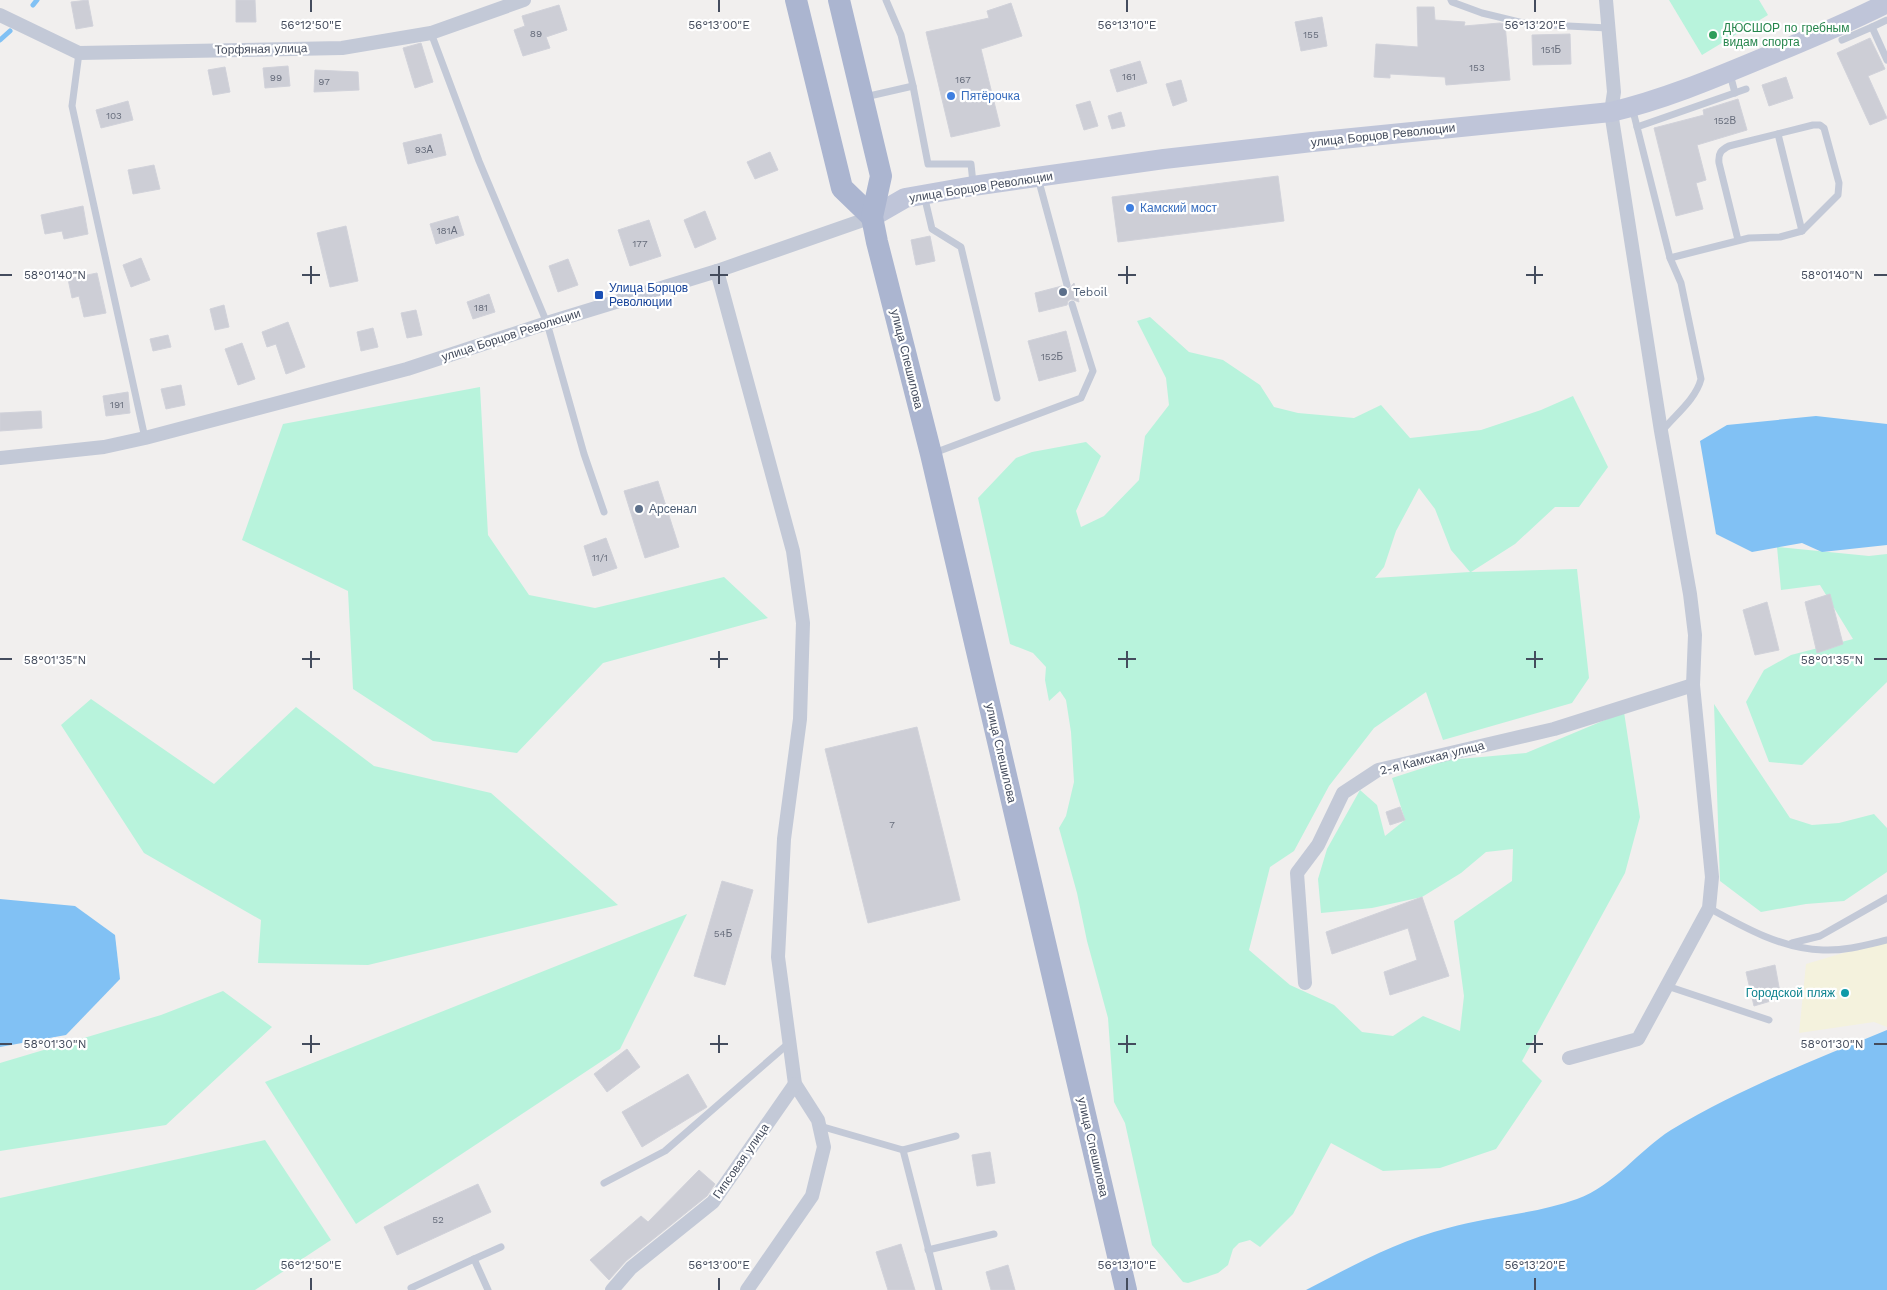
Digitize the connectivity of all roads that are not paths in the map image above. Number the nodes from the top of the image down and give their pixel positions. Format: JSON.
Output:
{"nodes":[{"id":1,"x":524,"y":0,"type":"edge"},
{"id":2,"x":796,"y":0,"type":"edge"},
{"id":3,"x":839,"y":0,"type":"edge"},
{"id":4,"x":886,"y":0,"type":"edge"},
{"id":5,"x":1451,"y":0,"type":"edge"},
{"id":6,"x":1606,"y":0,"type":"edge"},
{"id":7,"x":1882,"y":8,"type":"edge"},
{"id":8,"x":0,"y":15,"type":"edge"},
{"id":9,"x":1872,"y":27,"type":"junction"},
{"id":10,"x":1608,"y":28,"type":"junction"},
{"id":11,"x":431,"y":33,"type":"junction"},
{"id":12,"x":1842,"y":40,"type":"dead end"},
{"id":13,"x":79,"y":52,"type":"junction"},
{"id":14,"x":1887,"y":60,"type":"edge"},
{"id":15,"x":1730,"y":72,"type":"junction"},
{"id":16,"x":913,"y":86,"type":"junction"},
{"id":17,"x":1746,"y":89,"type":"dead end"},
{"id":18,"x":1735,"y":93,"type":"junction"},
{"id":19,"x":862,"y":98,"type":"junction"},
{"id":20,"x":1632,"y":107,"type":"junction"},
{"id":21,"x":1611,"y":112,"type":"junction"},
{"id":22,"x":1637,"y":127,"type":"junction"},
{"id":23,"x":1778,"y":134,"type":"junction"},
{"id":24,"x":1038,"y":178,"type":"junction"},
{"id":25,"x":973,"y":186,"type":"junction"},
{"id":26,"x":924,"y":195,"type":"junction"},
{"id":27,"x":872,"y":217,"type":"junction"},
{"id":28,"x":1802,"y":231,"type":"junction"},
{"id":29,"x":1738,"y":240,"type":"junction"},
{"id":30,"x":1670,"y":258,"type":"junction"},
{"id":31,"x":717,"y":271,"type":"junction"},
{"id":32,"x":1067,"y":285,"type":"dead end"},
{"id":33,"x":1072,"y":304,"type":"dead end"},
{"id":34,"x":548,"y":323,"type":"junction"},
{"id":35,"x":997,"y":398,"type":"dead end"},
{"id":36,"x":1661,"y":431,"type":"junction"},
{"id":37,"x":145,"y":438,"type":"junction"},
{"id":38,"x":931,"y":454,"type":"junction"},
{"id":39,"x":0,"y":458,"type":"edge"},
{"id":40,"x":604,"y":512,"type":"dead end"},
{"id":41,"x":1693,"y":685,"type":"junction"},
{"id":42,"x":1887,"y":898,"type":"edge"},
{"id":43,"x":1708,"y":908,"type":"junction"},
{"id":44,"x":1887,"y":940,"type":"edge"},
{"id":45,"x":1789,"y":944,"type":"junction"},
{"id":46,"x":1305,"y":984,"type":"dead end"},
{"id":47,"x":1667,"y":986,"type":"junction"},
{"id":48,"x":1769,"y":1020,"type":"dead end"},
{"id":49,"x":789,"y":1043,"type":"junction"},
{"id":50,"x":1570,"y":1058,"type":"dead end"},
{"id":51,"x":795,"y":1084,"type":"junction"},
{"id":52,"x":820,"y":1126,"type":"junction"},
{"id":53,"x":956,"y":1136,"type":"dead end"},
{"id":54,"x":903,"y":1150,"type":"junction"},
{"id":55,"x":604,"y":1183,"type":"dead end"},
{"id":56,"x":994,"y":1234,"type":"dead end"},
{"id":57,"x":501,"y":1247,"type":"dead end"},
{"id":58,"x":928,"y":1250,"type":"junction"},
{"id":59,"x":474,"y":1259,"type":"junction"},
{"id":60,"x":411,"y":1288,"type":"dead end"},
{"id":61,"x":488,"y":1290,"type":"edge"},
{"id":62,"x":612,"y":1290,"type":"edge"},
{"id":63,"x":748,"y":1290,"type":"edge"},
{"id":64,"x":939,"y":1290,"type":"edge"},
{"id":65,"x":1126,"y":1290,"type":"edge"}],
"edges":[{"from":1,"to":11,"type":"street","name":"Торфяная улица"},
{"from":2,"to":27,"type":"main road"},
{"from":3,"to":19,"type":"main road","name":"улица Спешилова"},
{"from":4,"to":16,"type":"lane"},
{"from":5,"to":10,"type":"lane"},
{"from":6,"to":10,"type":"street"},
{"from":7,"to":9,"type":"lane"},
{"from":7,"to":15,"type":"street","name":"улица Борцов Революции"},
{"from":8,"to":13,"type":"street","name":"Торфяная улица"},
{"from":9,"to":12,"type":"lane"},
{"from":9,"to":14,"type":"lane"},
{"from":10,"to":21,"type":"street"},
{"from":11,"to":13,"type":"street","name":"Торфяная улица"},
{"from":11,"to":34,"type":"lane"},
{"from":13,"to":37,"type":"lane"},
{"from":15,"to":18,"type":"lane"},
{"from":15,"to":20,"type":"street","name":"улица Борцов Революции"},
{"from":16,"to":19,"type":"lane"},
{"from":16,"to":25,"type":"lane"},
{"from":17,"to":18,"type":"lane"},
{"from":18,"to":22,"type":"lane"},
{"from":19,"to":27,"type":"main road","name":"улица Спешилова"},
{"from":20,"to":21,"type":"street","name":"улица Борцов Революции"},
{"from":20,"to":22,"type":"lane"},
{"from":21,"to":24,"type":"street","name":"улица Борцов Революции"},
{"from":21,"to":36,"type":"street"},
{"from":22,"to":30,"type":"lane"},
{"from":23,"to":28,"type":"lane"},
{"from":23,"to":28,"type":"lane"},
{"from":23,"to":29,"type":"lane"},
{"from":24,"to":25,"type":"street","name":"улица Борцов Революции"},
{"from":24,"to":32,"type":"lane"},
{"from":25,"to":26,"type":"street","name":"улица Борцов Революции"},
{"from":26,"to":27,"type":"street","name":"улица Борцов Революции"},
{"from":26,"to":35,"type":"lane"},
{"from":27,"to":31,"type":"street","name":"улица Борцов Революции"},
{"from":27,"to":38,"type":"main road","name":"улица Спешилова"},
{"from":28,"to":29,"type":"lane"},
{"from":29,"to":30,"type":"lane"},
{"from":30,"to":36,"type":"lane"},
{"from":31,"to":34,"type":"street","name":"улица Борцов Революции"},
{"from":31,"to":49,"type":"street"},
{"from":33,"to":38,"type":"lane"},
{"from":34,"to":37,"type":"street","name":"улица Борцов Революции"},
{"from":34,"to":40,"type":"lane"},
{"from":36,"to":41,"type":"street"},
{"from":37,"to":39,"type":"street","name":"улица Борцов Революции"},
{"from":38,"to":65,"type":"main road","name":"улица Спешилова"},
{"from":41,"to":43,"type":"street"},
{"from":41,"to":46,"type":"street","name":"2-я Камская улица"},
{"from":42,"to":45,"type":"lane"},
{"from":43,"to":45,"type":"lane"},
{"from":43,"to":47,"type":"street"},
{"from":44,"to":45,"type":"lane"},
{"from":47,"to":48,"type":"lane"},
{"from":47,"to":50,"type":"street"},
{"from":49,"to":51,"type":"street"},
{"from":49,"to":55,"type":"lane"},
{"from":51,"to":52,"type":"street"},
{"from":51,"to":62,"type":"street","name":"Гипсовая улица"},
{"from":52,"to":54,"type":"lane"},
{"from":52,"to":63,"type":"street"},
{"from":53,"to":54,"type":"lane"},
{"from":54,"to":58,"type":"lane"},
{"from":56,"to":58,"type":"lane"},
{"from":57,"to":59,"type":"lane"},
{"from":58,"to":64,"type":"lane"},
{"from":59,"to":60,"type":"lane"},
{"from":59,"to":61,"type":"lane"}]}
